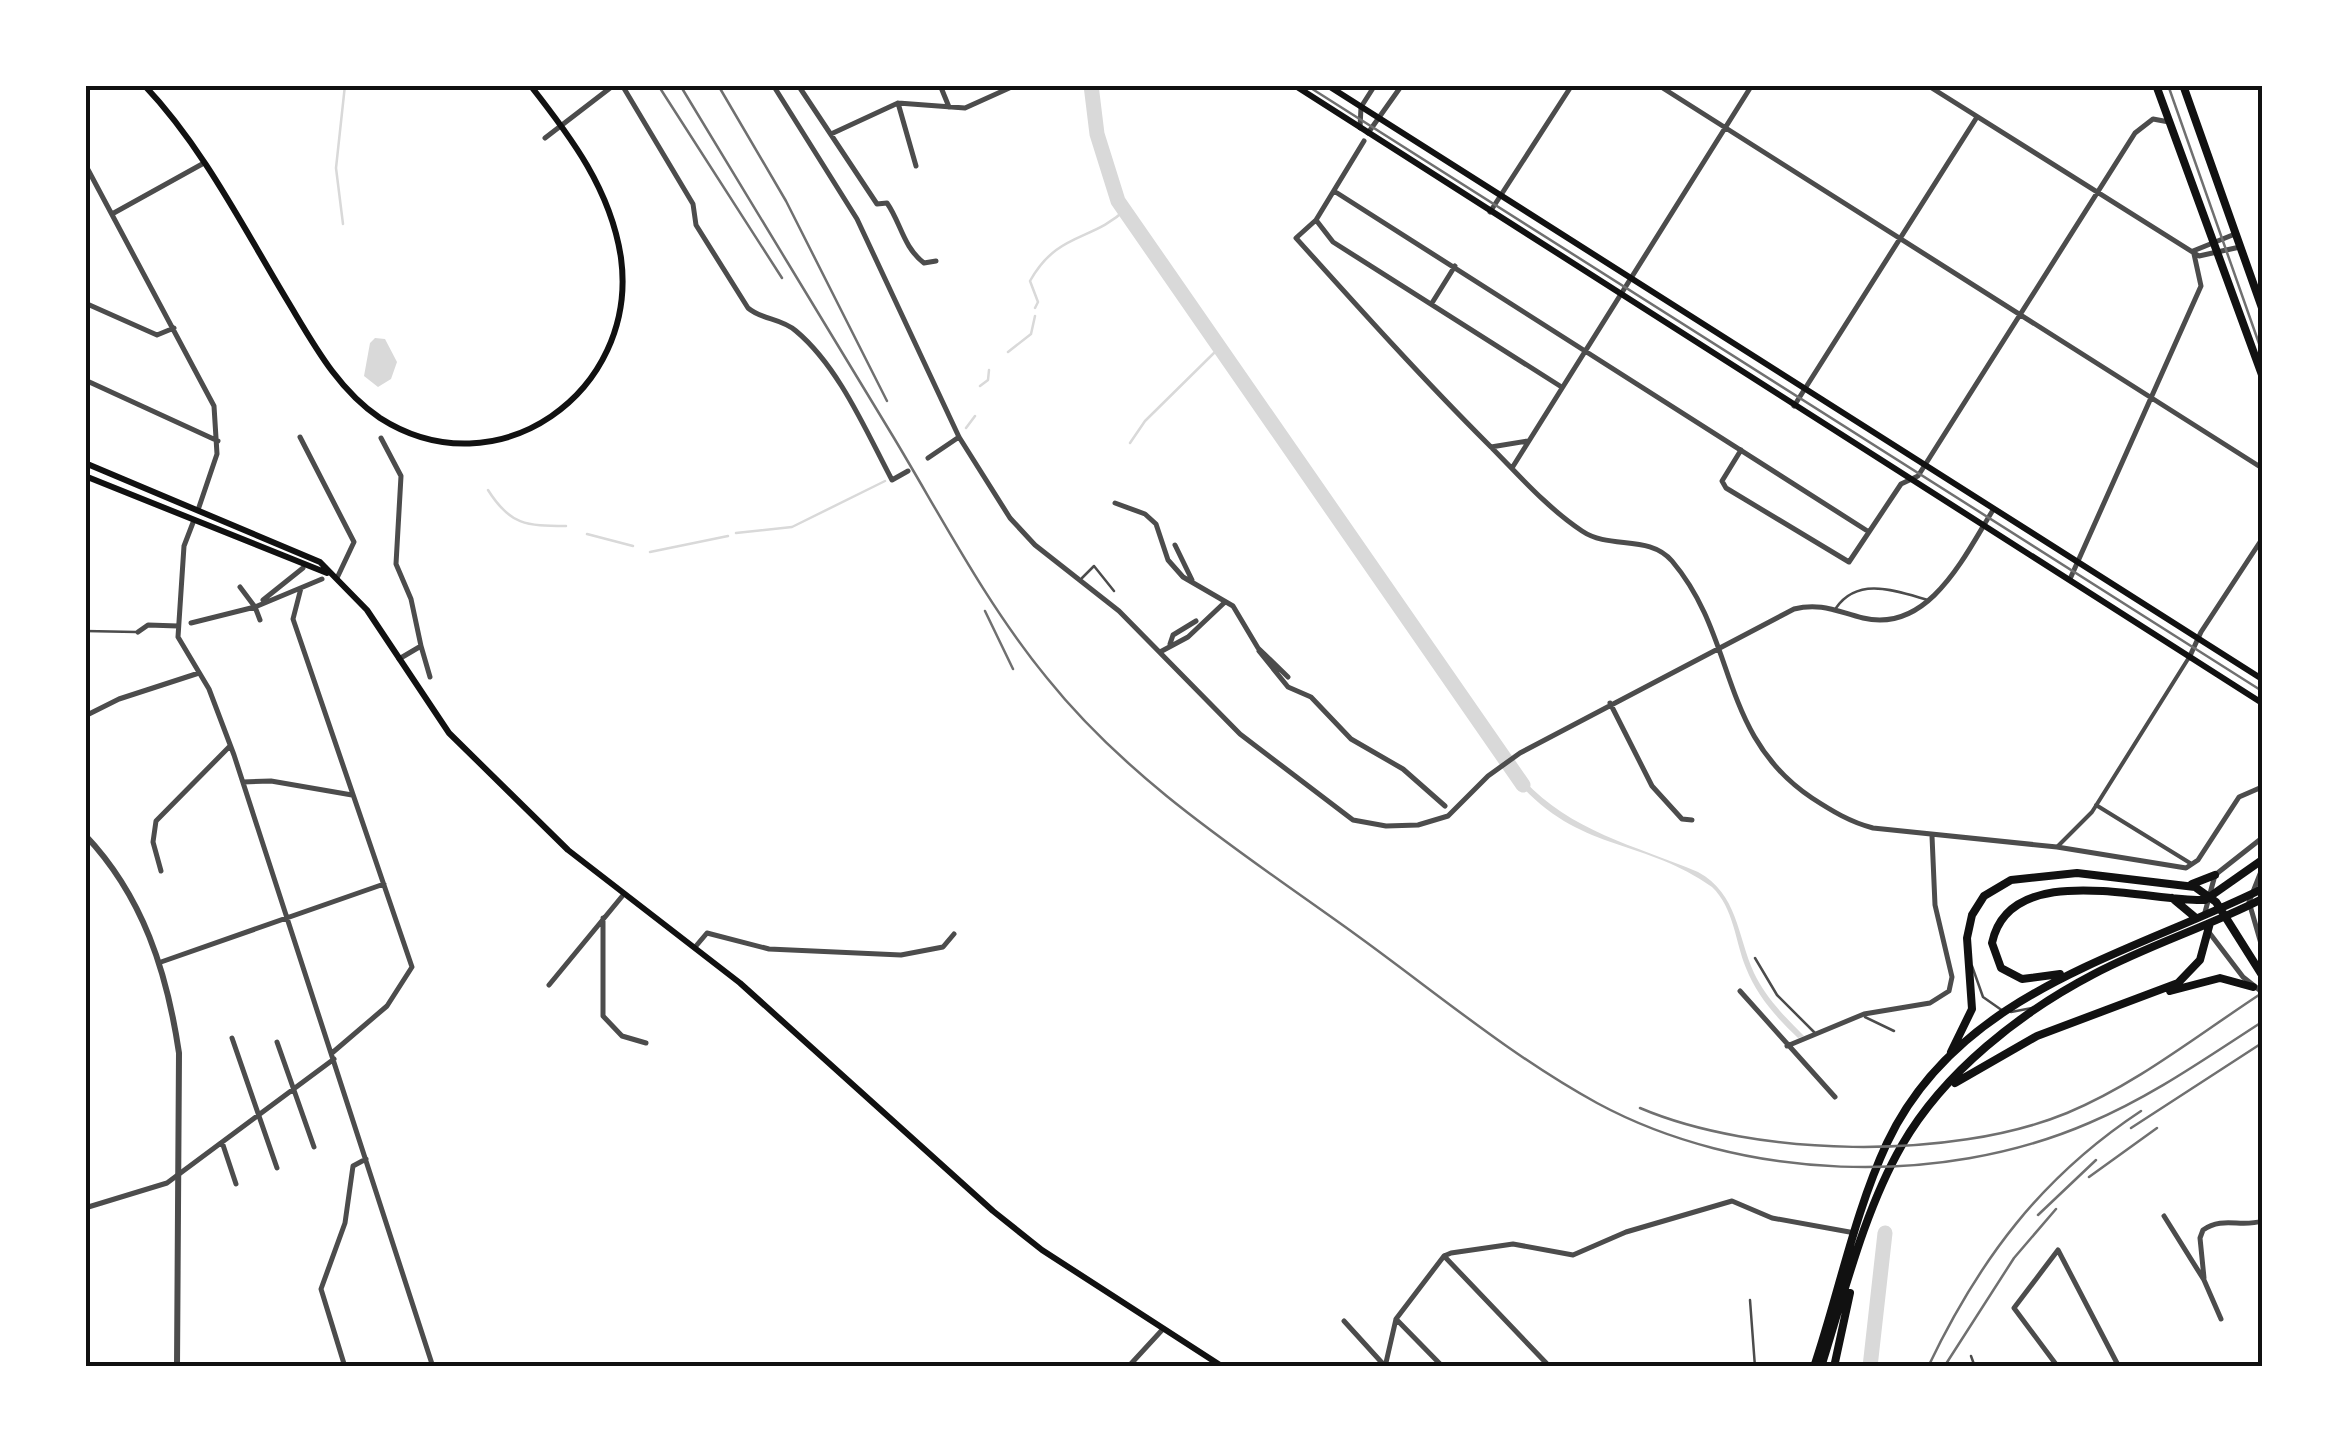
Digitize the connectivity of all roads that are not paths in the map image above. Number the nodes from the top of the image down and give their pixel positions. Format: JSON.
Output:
{"nodes":[{"id":1,"x":144,"y":85,"type":"edge"},
{"id":2,"x":530,"y":85,"type":"edge"},
{"id":3,"x":614,"y":85,"type":"edge"},
{"id":4,"x":622,"y":85,"type":"edge"},
{"id":5,"x":774,"y":85,"type":"edge"},
{"id":6,"x":798,"y":85,"type":"edge"},
{"id":7,"x":940,"y":85,"type":"edge"},
{"id":8,"x":1016,"y":85,"type":"edge"},
{"id":9,"x":1294,"y":85,"type":"edge"},
{"id":10,"x":1328,"y":85,"type":"edge"},
{"id":11,"x":1375,"y":85,"type":"edge"},
{"id":12,"x":1402,"y":85,"type":"edge"},
{"id":13,"x":1572,"y":85,"type":"edge"},
{"id":14,"x":1658,"y":85,"type":"edge"},
{"id":15,"x":1752,"y":85,"type":"edge"},
{"id":16,"x":1927,"y":85,"type":"edge"},
{"id":17,"x":2156,"y":85,"type":"edge"},
{"id":18,"x":2183,"y":85,"type":"edge"},
{"id":19,"x":898,"y":103,"type":"junction"},
{"id":20,"x":950,"y":107,"type":"junction"},
{"id":21,"x":1361,"y":107,"type":"junction"},
{"id":22,"x":1977,"y":116,"type":"junction"},
{"id":23,"x":1380,"y":120,"type":"junction"},
{"id":24,"x":2169,"y":122,"type":"junction"},
{"id":25,"x":1726,"y":126,"type":"junction"},
{"id":26,"x":830,"y":134,"type":"junction"},
{"id":27,"x":1364,"y":134,"type":"junction"},
{"id":28,"x":545,"y":138,"type":"dead end"},
{"id":29,"x":204,"y":163,"type":"junction"},
{"id":30,"x":85,"y":164,"type":"edge"},
{"id":31,"x":916,"y":166,"type":"dead end"},
{"id":32,"x":1334,"y":191,"type":"junction"},
{"id":33,"x":2097,"y":192,"type":"junction"},
{"id":34,"x":1499,"y":197,"type":"junction"},
{"id":35,"x":1490,"y":212,"type":"junction"},
{"id":36,"x":112,"y":214,"type":"junction"},
{"id":37,"x":1316,"y":220,"type":"junction"},
{"id":38,"x":2235,"y":234,"type":"junction"},
{"id":39,"x":1901,"y":239,"type":"junction"},
{"id":40,"x":2214,"y":241,"type":"junction"},
{"id":41,"x":2240,"y":247,"type":"junction"},
{"id":42,"x":2193,"y":251,"type":"junction"},
{"id":43,"x":2218,"y":254,"type":"junction"},
{"id":44,"x":936,"y":261,"type":"dead end"},
{"id":45,"x":1455,"y":266,"type":"junction"},
{"id":46,"x":1627,"y":279,"type":"junction"},
{"id":47,"x":1618,"y":293,"type":"junction"},
{"id":48,"x":85,"y":303,"type":"edge"},
{"id":49,"x":1432,"y":304,"type":"junction"},
{"id":50,"x":2262,"y":308,"type":"edge"},
{"id":51,"x":2021,"y":314,"type":"junction"},
{"id":52,"x":174,"y":328,"type":"junction"},
{"id":53,"x":1584,"y":349,"type":"junction"},
{"id":54,"x":2262,"y":375,"type":"edge"},
{"id":55,"x":85,"y":380,"type":"edge"},
{"id":56,"x":1561,"y":386,"type":"junction"},
{"id":57,"x":1805,"y":389,"type":"junction"},
{"id":58,"x":2154,"y":400,"type":"junction"},
{"id":59,"x":1794,"y":406,"type":"junction"},
{"id":60,"x":300,"y":437,"type":"dead end"},
{"id":61,"x":959,"y":437,"type":"junction"},
{"id":62,"x":381,"y":438,"type":"dead end"},
{"id":63,"x":1528,"y":441,"type":"junction"},
{"id":64,"x":218,"y":442,"type":"junction"},
{"id":65,"x":1492,"y":447,"type":"junction"},
{"id":66,"x":1741,"y":450,"type":"junction"},
{"id":67,"x":928,"y":458,"type":"dead end"},
{"id":68,"x":2262,"y":458,"type":"edge"},
{"id":69,"x":2250,"y":461,"type":"junction"},
{"id":70,"x":85,"y":463,"type":"edge"},
{"id":71,"x":1924,"y":467,"type":"junction"},
{"id":72,"x":1512,"y":468,"type":"junction"},
{"id":73,"x":2262,"y":468,"type":"edge"},
{"id":74,"x":908,"y":471,"type":"dead end"},
{"id":75,"x":85,"y":476,"type":"edge"},
{"id":76,"x":1911,"y":479,"type":"junction"},
{"id":77,"x":1115,"y":503,"type":"dead end"},
{"id":78,"x":1993,"y":510,"type":"junction"},
{"id":79,"x":196,"y":516,"type":"junction"},
{"id":80,"x":1984,"y":524,"type":"junction"},
{"id":81,"x":1869,"y":532,"type":"junction"},
{"id":82,"x":2262,"y":539,"type":"edge"},
{"id":83,"x":1175,"y":545,"type":"dead end"},
{"id":84,"x":2079,"y":564,"type":"junction"},
{"id":85,"x":304,"y":568,"type":"dead end"},
{"id":86,"x":337,"y":578,"type":"junction"},
{"id":87,"x":1082,"y":578,"type":"junction"},
{"id":88,"x":322,"y":579,"type":"dead end"},
{"id":89,"x":2070,"y":580,"type":"junction"},
{"id":90,"x":1194,"y":583,"type":"junction"},
{"id":91,"x":240,"y":587,"type":"dead end"},
{"id":92,"x":301,"y":588,"type":"junction"},
{"id":93,"x":1114,"y":590,"type":"dead end"},
{"id":94,"x":1930,"y":601,"type":"junction"},
{"id":95,"x":1224,"y":602,"type":"junction"},
{"id":96,"x":255,"y":607,"type":"junction"},
{"id":97,"x":1835,"y":610,"type":"junction"},
{"id":98,"x":260,"y":620,"type":"dead end"},
{"id":99,"x":1196,"y":620,"type":"dead end"},
{"id":100,"x":191,"y":623,"type":"dead end"},
{"id":101,"x":178,"y":626,"type":"junction"},
{"id":102,"x":85,"y":632,"type":"edge"},
{"id":103,"x":138,"y":632,"type":"joint"},
{"id":104,"x":2197,"y":638,"type":"junction"},
{"id":105,"x":1170,"y":644,"type":"junction"},
{"id":106,"x":421,"y":646,"type":"junction"},
{"id":107,"x":1258,"y":648,"type":"junction"},
{"id":108,"x":1721,"y":650,"type":"junction"},
{"id":109,"x":1160,"y":652,"type":"junction"},
{"id":110,"x":2189,"y":658,"type":"junction"},
{"id":111,"x":400,"y":659,"type":"junction"},
{"id":112,"x":199,"y":674,"type":"junction"},
{"id":113,"x":430,"y":677,"type":"dead end"},
{"id":114,"x":1288,"y":677,"type":"dead end"},
{"id":115,"x":2262,"y":679,"type":"edge"},
{"id":116,"x":1610,"y":703,"type":"junction"},
{"id":117,"x":2262,"y":703,"type":"edge"},
{"id":118,"x":85,"y":716,"type":"edge"},
{"id":119,"x":230,"y":745,"type":"junction"},
{"id":120,"x":243,"y":782,"type":"junction"},
{"id":121,"x":2262,"y":787,"type":"edge"},
{"id":122,"x":352,"y":795,"type":"junction"},
{"id":123,"x":2096,"y":805,"type":"junction"},
{"id":124,"x":1445,"y":806,"type":"dead end"},
{"id":125,"x":1692,"y":820,"type":"dead end"},
{"id":126,"x":85,"y":835,"type":"edge"},
{"id":127,"x":1932,"y":835,"type":"junction"},
{"id":128,"x":2262,"y":838,"type":"edge"},
{"id":129,"x":2057,"y":847,"type":"junction"},
{"id":130,"x":2262,"y":860,"type":"edge"},
{"id":131,"x":2192,"y":865,"type":"junction"},
{"id":132,"x":2262,"y":869,"type":"edge"},
{"id":133,"x":161,"y":871,"type":"dead end"},
{"id":134,"x":2215,"y":874,"type":"junction"},
{"id":135,"x":384,"y":884,"type":"junction"},
{"id":136,"x":2186,"y":884,"type":"junction"},
{"id":137,"x":2262,"y":889,"type":"edge"},
{"id":138,"x":624,"y":894,"type":"junction"},
{"id":139,"x":2167,"y":895,"type":"junction"},
{"id":140,"x":2210,"y":898,"type":"junction"},
{"id":141,"x":2262,"y":900,"type":"edge"},
{"id":142,"x":603,"y":918,"type":"junction"},
{"id":143,"x":285,"y":919,"type":"junction"},
{"id":144,"x":2209,"y":932,"type":"junction"},
{"id":145,"x":954,"y":934,"type":"dead end"},
{"id":146,"x":2152,"y":941,"type":"junction"},
{"id":147,"x":696,"y":946,"type":"junction"},
{"id":148,"x":2262,"y":946,"type":"edge"},
{"id":149,"x":1969,"y":956,"type":"junction"},
{"id":150,"x":1755,"y":958,"type":"dead end"},
{"id":151,"x":160,"y":962,"type":"junction"},
{"id":152,"x":2074,"y":971,"type":"junction"},
{"id":153,"x":2262,"y":975,"type":"edge"},
{"id":154,"x":549,"y":985,"type":"dead end"},
{"id":155,"x":2258,"y":989,"type":"edge"},
{"id":156,"x":1740,"y":991,"type":"dead end"},
{"id":157,"x":2151,"y":994,"type":"junction"},
{"id":158,"x":2056,"y":996,"type":"junction"},
{"id":159,"x":2004,"y":1011,"type":"junction"},
{"id":160,"x":1864,"y":1014,"type":"junction"},
{"id":161,"x":1894,"y":1031,"type":"dead end"},
{"id":162,"x":1814,"y":1036,"type":"junction"},
{"id":163,"x":232,"y":1038,"type":"dead end"},
{"id":164,"x":277,"y":1042,"type":"dead end"},
{"id":165,"x":646,"y":1043,"type":"dead end"},
{"id":166,"x":1787,"y":1046,"type":"junction"},
{"id":167,"x":333,"y":1056,"type":"junction"},
{"id":168,"x":1945,"y":1061,"type":"junction"},
{"id":169,"x":294,"y":1088,"type":"junction"},
{"id":170,"x":1835,"y":1097,"type":"dead end"},
{"id":171,"x":1936,"y":1098,"type":"junction"},
{"id":172,"x":258,"y":1115,"type":"junction"},
{"id":173,"x":222,"y":1142,"type":"junction"},
{"id":174,"x":314,"y":1147,"type":"dead end"},
{"id":175,"x":366,"y":1159,"type":"junction"},
{"id":176,"x":277,"y":1168,"type":"dead end"},
{"id":177,"x":179,"y":1173,"type":"junction"},
{"id":178,"x":236,"y":1184,"type":"dead end"},
{"id":179,"x":85,"y":1208,"type":"edge"},
{"id":180,"x":2164,"y":1216,"type":"dead end"},
{"id":181,"x":2262,"y":1221,"type":"edge"},
{"id":182,"x":1855,"y":1233,"type":"junction"},
{"id":183,"x":1864,"y":1240,"type":"junction"},
{"id":184,"x":1444,"y":1256,"type":"junction"},
{"id":185,"x":2204,"y":1280,"type":"junction"},
{"id":186,"x":1750,"y":1300,"type":"dead end"},
{"id":187,"x":1396,"y":1318,"type":"junction"},
{"id":188,"x":2221,"y":1319,"type":"dead end"},
{"id":189,"x":1344,"y":1321,"type":"dead end"},
{"id":190,"x":1164,"y":1328,"type":"junction"},
{"id":191,"x":1970,"y":1356,"type":"dead end"},
{"id":192,"x":430,"y":1366,"type":"edge"},
{"id":193,"x":177,"y":1367,"type":"edge"},
{"id":194,"x":345,"y":1367,"type":"edge"},
{"id":195,"x":1128,"y":1367,"type":"edge"},
{"id":196,"x":1223,"y":1367,"type":"edge"},
{"id":197,"x":1385,"y":1367,"type":"edge"},
{"id":198,"x":1444,"y":1367,"type":"edge"},
{"id":199,"x":1550,"y":1367,"type":"edge"},
{"id":200,"x":1755,"y":1367,"type":"edge"},
{"id":201,"x":1817,"y":1367,"type":"edge"},
{"id":202,"x":1834,"y":1367,"type":"edge"},
{"id":203,"x":1975,"y":1367,"type":"edge"},
{"id":204,"x":2058,"y":1367,"type":"edge"},
{"id":205,"x":2119,"y":1367,"type":"edge"}],
"edges":[{"from":1,"to":29,"type":"main road"},
{"from":2,"to":29,"type":"main road"},
{"from":3,"to":28,"type":"street"},
{"from":4,"to":74,"type":"street"},
{"from":5,"to":61,"type":"street"},
{"from":6,"to":26,"type":"street"},
{"from":7,"to":20,"type":"street"},
{"from":8,"to":20,"type":"street"},
{"from":9,"to":27,"type":"main road"},
{"from":10,"to":21,"type":"main road"},
{"from":11,"to":21,"type":"street"},
{"from":12,"to":23,"type":"street"},
{"from":13,"to":34,"type":"street"},
{"from":14,"to":25,"type":"street"},
{"from":15,"to":25,"type":"street"},
{"from":16,"to":22,"type":"street"},
{"from":17,"to":24,"type":"main road"},
{"from":18,"to":38,"type":"main road"},
{"from":19,"to":20,"type":"street"},
{"from":19,"to":26,"type":"street"},
{"from":19,"to":31,"type":"street"},
{"from":21,"to":23,"type":"main road"},
{"from":21,"to":27,"type":"street"},
{"from":22,"to":33,"type":"street"},
{"from":22,"to":39,"type":"street"},
{"from":23,"to":27,"type":"street"},
{"from":23,"to":34,"type":"main road"},
{"from":24,"to":33,"type":"street"},
{"from":24,"to":40,"type":"main road"},
{"from":25,"to":39,"type":"street"},
{"from":25,"to":46,"type":"street"},
{"from":26,"to":44,"type":"street"},
{"from":27,"to":32,"type":"street"},
{"from":27,"to":35,"type":"main road"},
{"from":29,"to":36,"type":"street"},
{"from":30,"to":36,"type":"street"},
{"from":32,"to":37,"type":"street"},
{"from":32,"to":45,"type":"street"},
{"from":33,"to":42,"type":"street"},
{"from":33,"to":51,"type":"street"},
{"from":34,"to":35,"type":"street"},
{"from":34,"to":46,"type":"main road"},
{"from":35,"to":47,"type":"main road"},
{"from":36,"to":52,"type":"street"},
{"from":37,"to":49,"type":"street"},
{"from":37,"to":65,"type":"street"},
{"from":38,"to":40,"type":"street"},
{"from":38,"to":41,"type":"main road"},
{"from":39,"to":51,"type":"street"},
{"from":39,"to":57,"type":"street"},
{"from":40,"to":42,"type":"street"},
{"from":40,"to":43,"type":"main road"},
{"from":41,"to":43,"type":"street"},
{"from":41,"to":50,"type":"main road"},
{"from":42,"to":43,"type":"street"},
{"from":42,"to":58,"type":"street"},
{"from":43,"to":54,"type":"main road"},
{"from":45,"to":49,"type":"street"},
{"from":45,"to":53,"type":"street"},
{"from":46,"to":47,"type":"street"},
{"from":46,"to":57,"type":"main road"},
{"from":47,"to":53,"type":"street"},
{"from":47,"to":59,"type":"main road"},
{"from":48,"to":52,"type":"street"},
{"from":49,"to":56,"type":"street"},
{"from":51,"to":58,"type":"street"},
{"from":51,"to":71,"type":"street"},
{"from":52,"to":64,"type":"street"},
{"from":53,"to":56,"type":"street"},
{"from":53,"to":66,"type":"street"},
{"from":55,"to":64,"type":"street"},
{"from":56,"to":63,"type":"street"},
{"from":57,"to":59,"type":"street"},
{"from":57,"to":71,"type":"main road"},
{"from":58,"to":69,"type":"street"},
{"from":58,"to":84,"type":"street"},
{"from":59,"to":76,"type":"main road"},
{"from":60,"to":86,"type":"street"},
{"from":61,"to":67,"type":"street"},
{"from":61,"to":87,"type":"street"},
{"from":62,"to":106,"type":"street"},
{"from":63,"to":65,"type":"street"},
{"from":63,"to":72,"type":"street"},
{"from":64,"to":79,"type":"street"},
{"from":65,"to":72,"type":"street"},
{"from":66,"to":81,"type":"street"},
{"from":66,"to":81,"type":"street"},
{"from":68,"to":69,"type":"street"},
{"from":69,"to":73,"type":"street"},
{"from":70,"to":79,"type":"main road"},
{"from":71,"to":76,"type":"street"},
{"from":71,"to":78,"type":"main road"},
{"from":72,"to":108,"type":"street"},
{"from":75,"to":79,"type":"main road"},
{"from":76,"to":80,"type":"main road"},
{"from":76,"to":81,"type":"street"},
{"from":77,"to":90,"type":"street"},
{"from":78,"to":80,"type":"street"},
{"from":78,"to":84,"type":"main road"},
{"from":79,"to":86,"type":"main road"},
{"from":79,"to":101,"type":"street"},
{"from":80,"to":89,"type":"main road"},
{"from":80,"to":94,"type":"street"},
{"from":82,"to":104,"type":"street"},
{"from":83,"to":90,"type":"street"},
{"from":84,"to":89,"type":"street"},
{"from":84,"to":104,"type":"main road"},
{"from":85,"to":96,"type":"street"},
{"from":86,"to":111,"type":"main road"},
{"from":87,"to":93,"type":"lane"},
{"from":87,"to":109,"type":"street"},
{"from":88,"to":92,"type":"street"},
{"from":89,"to":110,"type":"main road"},
{"from":90,"to":95,"type":"street"},
{"from":91,"to":96,"type":"street"},
{"from":92,"to":96,"type":"street"},
{"from":92,"to":122,"type":"street"},
{"from":94,"to":97,"type":"street"},
{"from":94,"to":97,"type":"lane"},
{"from":95,"to":105,"type":"street"},
{"from":95,"to":107,"type":"street"},
{"from":96,"to":98,"type":"street"},
{"from":96,"to":100,"type":"street"},
{"from":97,"to":108,"type":"street"},
{"from":99,"to":105,"type":"street"},
{"from":101,"to":103,"type":"street"},
{"from":101,"to":112,"type":"street"},
{"from":102,"to":103,"type":"lane"},
{"from":104,"to":110,"type":"street"},
{"from":104,"to":115,"type":"main road"},
{"from":105,"to":109,"type":"street"},
{"from":106,"to":111,"type":"street"},
{"from":106,"to":113,"type":"street"},
{"from":107,"to":114,"type":"street"},
{"from":107,"to":124,"type":"street"},
{"from":108,"to":116,"type":"street"},
{"from":108,"to":127,"type":"street"},
{"from":109,"to":116,"type":"street"},
{"from":110,"to":117,"type":"main road"},
{"from":110,"to":123,"type":"street"},
{"from":111,"to":138,"type":"main road"},
{"from":112,"to":118,"type":"street"},
{"from":112,"to":119,"type":"street"},
{"from":116,"to":125,"type":"street"},
{"from":119,"to":120,"type":"street"},
{"from":119,"to":133,"type":"street"},
{"from":120,"to":122,"type":"street"},
{"from":120,"to":143,"type":"street"},
{"from":121,"to":131,"type":"street"},
{"from":122,"to":135,"type":"street"},
{"from":123,"to":129,"type":"street"},
{"from":123,"to":131,"type":"street"},
{"from":126,"to":151,"type":"street"},
{"from":127,"to":129,"type":"street"},
{"from":127,"to":160,"type":"street"},
{"from":128,"to":134,"type":"street"},
{"from":129,"to":131,"type":"street"},
{"from":130,"to":140,"type":"main road"},
{"from":132,"to":148,"type":"street"},
{"from":134,"to":136,"type":"main road"},
{"from":134,"to":140,"type":"street"},
{"from":135,"to":143,"type":"street"},
{"from":135,"to":167,"type":"street"},
{"from":136,"to":140,"type":"main road"},
{"from":136,"to":149,"type":"main road"},
{"from":137,"to":146,"type":"main road"},
{"from":138,"to":142,"type":"street"},
{"from":138,"to":147,"type":"main road"},
{"from":139,"to":140,"type":"main road"},
{"from":139,"to":144,"type":"main road"},
{"from":139,"to":152,"type":"main road"},
{"from":140,"to":144,"type":"main road"},
{"from":140,"to":153,"type":"main road"},
{"from":141,"to":146,"type":"main road"},
{"from":142,"to":154,"type":"street"},
{"from":142,"to":165,"type":"street"},
{"from":143,"to":151,"type":"street"},
{"from":143,"to":167,"type":"street"},
{"from":144,"to":155,"type":"street"},
{"from":144,"to":157,"type":"main road"},
{"from":145,"to":147,"type":"street"},
{"from":146,"to":152,"type":"main road"},
{"from":146,"to":158,"type":"main road"},
{"from":147,"to":190,"type":"main road"},
{"from":149,"to":159,"type":"lane"},
{"from":149,"to":168,"type":"main road"},
{"from":150,"to":162,"type":"lane"},
{"from":151,"to":177,"type":"street"},
{"from":152,"to":159,"type":"main road"},
{"from":155,"to":157,"type":"main road"},
{"from":156,"to":166,"type":"street"},
{"from":157,"to":171,"type":"main road"},
{"from":158,"to":159,"type":"lane"},
{"from":158,"to":171,"type":"main road"},
{"from":159,"to":168,"type":"main road"},
{"from":160,"to":161,"type":"lane"},
{"from":160,"to":162,"type":"street"},
{"from":162,"to":166,"type":"street"},
{"from":163,"to":172,"type":"street"},
{"from":164,"to":169,"type":"street"},
{"from":166,"to":170,"type":"street"},
{"from":167,"to":169,"type":"street"},
{"from":167,"to":175,"type":"street"},
{"from":168,"to":182,"type":"main road"},
{"from":169,"to":172,"type":"street"},
{"from":169,"to":174,"type":"street"},
{"from":171,"to":183,"type":"main road"},
{"from":172,"to":173,"type":"street"},
{"from":172,"to":176,"type":"street"},
{"from":173,"to":177,"type":"street"},
{"from":173,"to":178,"type":"street"},
{"from":175,"to":192,"type":"street"},
{"from":175,"to":194,"type":"street"},
{"from":177,"to":179,"type":"street"},
{"from":177,"to":193,"type":"street"},
{"from":180,"to":185,"type":"street"},
{"from":181,"to":185,"type":"street"},
{"from":182,"to":184,"type":"street"},
{"from":182,"to":201,"type":"main road"},
{"from":183,"to":201,"type":"main road"},
{"from":183,"to":202,"type":"main road"},
{"from":184,"to":187,"type":"street"},
{"from":184,"to":199,"type":"street"},
{"from":185,"to":188,"type":"street"},
{"from":186,"to":200,"type":"lane"},
{"from":187,"to":197,"type":"street"},
{"from":187,"to":198,"type":"street"},
{"from":189,"to":197,"type":"street"},
{"from":190,"to":195,"type":"street"},
{"from":190,"to":196,"type":"main road"},
{"from":191,"to":203,"type":"lane"},
{"from":204,"to":205,"type":"street"}]}
